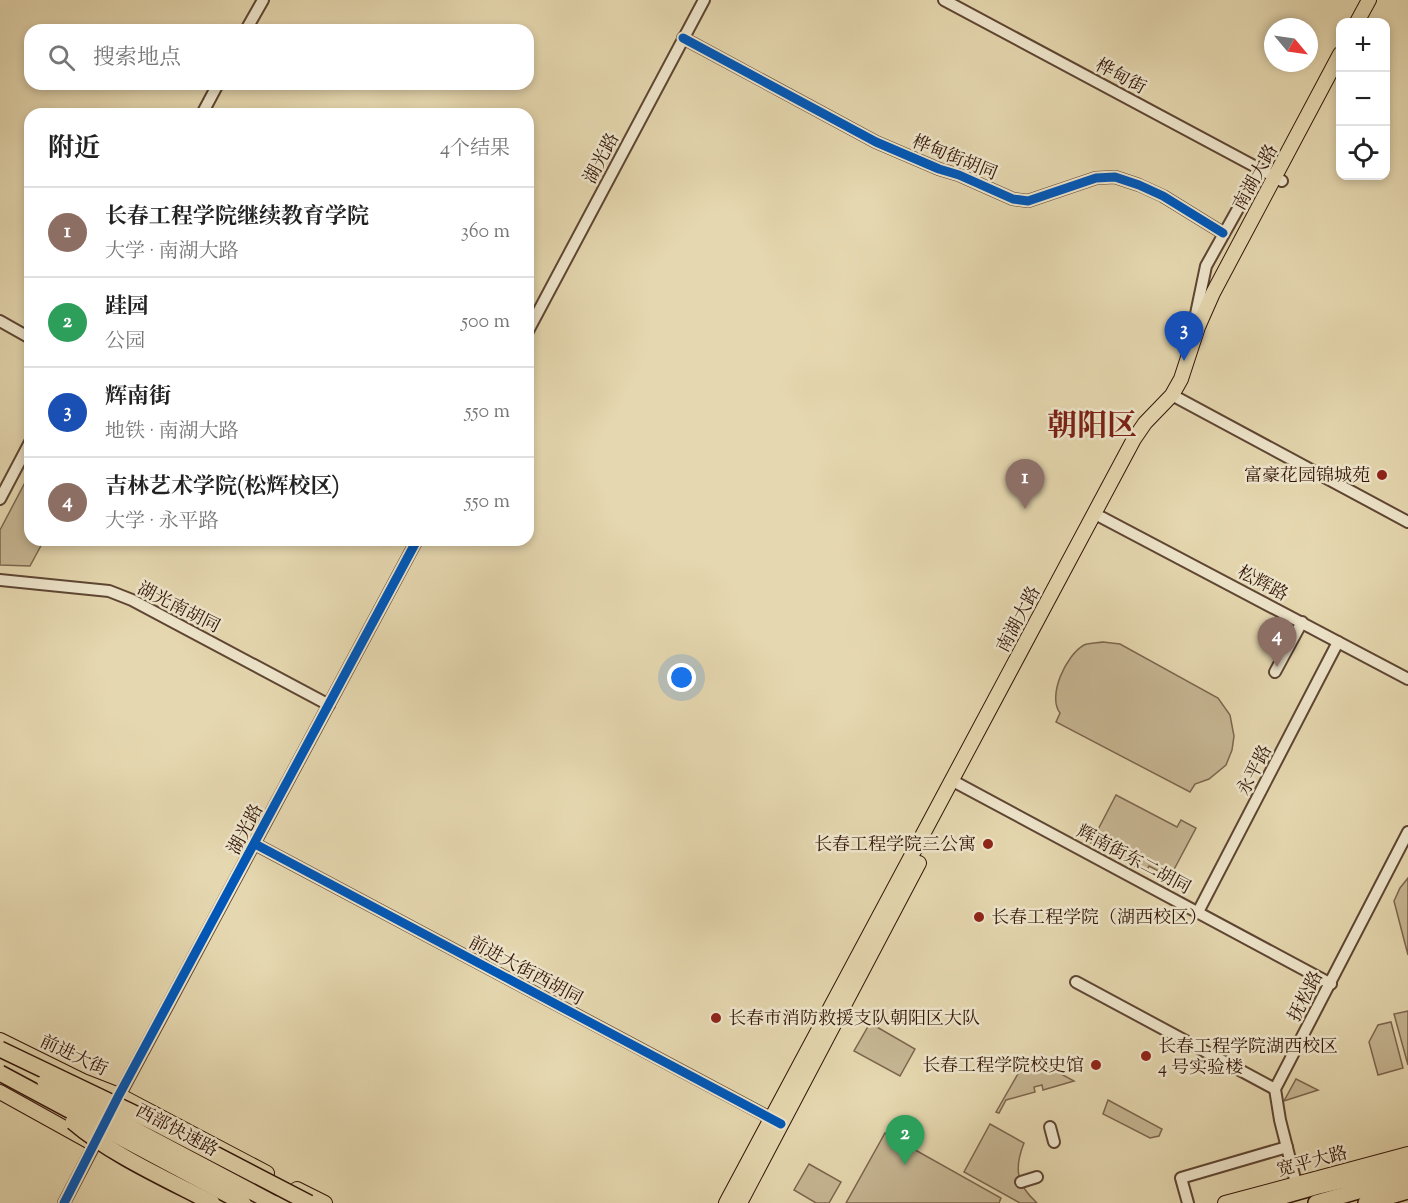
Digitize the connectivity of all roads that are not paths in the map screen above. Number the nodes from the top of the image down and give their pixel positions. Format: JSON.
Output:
{"nodes":[{"id":1,"x":262,"y":0,"type":"edge"},
{"id":2,"x":704,"y":0,"type":"edge"},
{"id":3,"x":944,"y":0,"type":"edge"},
{"id":4,"x":1369,"y":0,"type":"edge"},
{"id":5,"x":1379,"y":0,"type":"edge"},
{"id":6,"x":1359,"y":18,"type":"edge"},
{"id":7,"x":1369,"y":18,"type":"edge"},
{"id":8,"x":249,"y":24,"type":"edge"},
{"id":9,"x":683,"y":38,"type":"junction"},
{"id":10,"x":1336,"y":64,"type":"edge"},
{"id":11,"x":1336,"y":80,"type":"edge"},
{"id":12,"x":215,"y":90,"type":"edge"},
{"id":13,"x":205,"y":108,"type":"edge"},
{"id":14,"x":1273,"y":176,"type":"junction"},
{"id":15,"x":1223,"y":233,"type":"junction"},
{"id":16,"x":534,"y":320,"type":"edge"},
{"id":17,"x":0,"y":321,"type":"edge"},
{"id":18,"x":24,"y":335,"type":"edge"},
{"id":19,"x":1189,"y":357,"type":"junction"},
{"id":20,"x":1175,"y":397,"type":"junction"},
{"id":21,"x":24,"y":454,"type":"edge"},
{"id":22,"x":0,"y":500,"type":"edge"},
{"id":23,"x":1101,"y":517,"type":"junction"},
{"id":24,"x":1408,"y":522,"type":"edge"},
{"id":25,"x":411,"y":546,"type":"edge"},
{"id":26,"x":0,"y":580,"type":"edge"},
{"id":27,"x":1302,"y":622,"type":"junction"},
{"id":28,"x":1338,"y":642,"type":"junction"},
{"id":29,"x":1275,"y":672,"type":"dead end"},
{"id":30,"x":1408,"y":679,"type":"edge"},
{"id":31,"x":329,"y":705,"type":"junction"},
{"id":32,"x":957,"y":783,"type":"junction"},
{"id":33,"x":1408,"y":832,"type":"edge"},
{"id":34,"x":255,"y":844,"type":"junction"},
{"id":35,"x":1198,"y":912,"type":"junction"},
{"id":36,"x":1076,"y":982,"type":"dead end"},
{"id":37,"x":1331,"y":984,"type":"junction"},
{"id":38,"x":0,"y":1040,"type":"edge"},
{"id":39,"x":0,"y":1049,"type":"edge"},
{"id":40,"x":0,"y":1056,"type":"edge"},
{"id":41,"x":0,"y":1075,"type":"edge"},
{"id":42,"x":1275,"y":1089,"type":"junction"},
{"id":43,"x":0,"y":1092,"type":"edge"},
{"id":44,"x":119,"y":1095,"type":"junction"},
{"id":45,"x":48,"y":1100,"type":"junction"},
{"id":46,"x":111,"y":1112,"type":"junction"},
{"id":47,"x":776,"y":1121,"type":"junction"},
{"id":48,"x":1050,"y":1127,"type":"dead end"},
{"id":49,"x":98,"y":1138,"type":"junction"},
{"id":50,"x":1054,"y":1142,"type":"dead end"},
{"id":51,"x":1287,"y":1148,"type":"junction"},
{"id":52,"x":1408,"y":1154,"type":"edge"},
{"id":53,"x":1408,"y":1165,"type":"edge"},
{"id":54,"x":1036,"y":1177,"type":"dead end"},
{"id":55,"x":1408,"y":1177,"type":"edge"},
{"id":56,"x":1021,"y":1182,"type":"dead end"},
{"id":57,"x":1296,"y":1183,"type":"junction"},
{"id":58,"x":1408,"y":1191,"type":"edge"},
{"id":59,"x":1408,"y":1200,"type":"edge"},
{"id":60,"x":64,"y":1203,"type":"edge"},
{"id":61,"x":198,"y":1203,"type":"edge"},
{"id":62,"x":212,"y":1203,"type":"edge"},
{"id":63,"x":234,"y":1203,"type":"edge"},
{"id":64,"x":243,"y":1203,"type":"edge"},
{"id":65,"x":273,"y":1203,"type":"edge"},
{"id":66,"x":287,"y":1203,"type":"edge"},
{"id":67,"x":309,"y":1203,"type":"edge"},
{"id":68,"x":325,"y":1203,"type":"edge"},
{"id":69,"x":726,"y":1203,"type":"edge"},
{"id":70,"x":740,"y":1203,"type":"edge"},
{"id":71,"x":1188,"y":1203,"type":"edge"},
{"id":72,"x":1225,"y":1203,"type":"edge"},
{"id":73,"x":1259,"y":1203,"type":"edge"},
{"id":74,"x":1316,"y":1203,"type":"edge"},
{"id":75,"x":1366,"y":1203,"type":"edge"},
{"id":76,"x":1400,"y":1203,"type":"edge"}],
"edges":[{"from":1,"to":8,"type":"street"},
{"from":2,"to":9,"type":"street","name":"湖光路"},
{"from":3,"to":14,"type":"street","name":"桦甸街"},
{"from":4,"to":6,"type":"main road"},
{"from":5,"to":7,"type":"main road"},
{"from":9,"to":15,"type":"street","name":"桦甸街胡同"},
{"from":9,"to":16,"type":"street","name":"湖光路"},
{"from":10,"to":14,"type":"main road","name":"南湖大路"},
{"from":11,"to":14,"type":"main road","name":"南湖大路"},
{"from":12,"to":13,"type":"street"},
{"from":14,"to":15,"type":"street"},
{"from":14,"to":19,"type":"main road","name":"南湖大路"},
{"from":14,"to":20,"type":"main road","name":"南湖大路"},
{"from":15,"to":19,"type":"street"},
{"from":17,"to":18,"type":"street"},
{"from":19,"to":20,"type":"main road","name":"南湖大路"},
{"from":20,"to":23,"type":"main road","name":"南湖大路"},
{"from":20,"to":24,"type":"street"},
{"from":20,"to":32,"type":"main road","name":"南湖大路"},
{"from":21,"to":22,"type":"street"},
{"from":23,"to":27,"type":"street","name":"松辉路"},
{"from":23,"to":32,"type":"main road","name":"南湖大路"},
{"from":25,"to":31,"type":"street","name":"湖光路"},
{"from":26,"to":31,"type":"street","name":"湖光南胡同"},
{"from":27,"to":28,"type":"street","name":"松辉路"},
{"from":27,"to":29,"type":"street"},
{"from":28,"to":30,"type":"street","name":"松辉路"},
{"from":28,"to":35,"type":"street","name":"永平路"},
{"from":31,"to":34,"type":"street","name":"湖光路"},
{"from":32,"to":35,"type":"street","name":"辉南街东二胡同"},
{"from":32,"to":47,"type":"main road","name":"南湖大路"},
{"from":33,"to":37,"type":"street","name":"抚松路"},
{"from":34,"to":44,"type":"street","name":"湖光路"},
{"from":34,"to":47,"type":"street","name":"前进大街西胡同"},
{"from":35,"to":37,"type":"street","name":"辉南街东二胡同"},
{"from":36,"to":42,"type":"street"},
{"from":37,"to":42,"type":"street","name":"抚松路"},
{"from":38,"to":44,"type":"main road","name":"前进大街"},
{"from":39,"to":67,"type":"highway","bridge":true},
{"from":40,"to":46,"type":"main road","name":"前进大街"},
{"from":40,"to":65,"type":"highway","name":"西部快速路","bridge":true},
{"from":41,"to":45,"type":"highway","name":"西部快速路","bridge":true},
{"from":41,"to":49,"type":"main road"},
{"from":42,"to":51,"type":"street"},
{"from":43,"to":49,"type":"main road"},
{"from":44,"to":46,"type":"street","name":"湖光路"},
{"from":44,"to":68,"type":"main road","name":"前进大街"},
{"from":45,"to":62,"type":"highway","bridge":true},
{"from":45,"to":64,"type":"highway","name":"西部快速路","bridge":true},
{"from":46,"to":49,"type":"street","name":"湖光路"},
{"from":46,"to":66,"type":"main road","name":"前进大街"},
{"from":47,"to":69,"type":"main road","name":"南湖大路"},
{"from":47,"to":70,"type":"main road","name":"南湖大路"},
{"from":48,"to":50,"type":"street"},
{"from":49,"to":60,"type":"street","name":"湖光路"},
{"from":49,"to":61,"type":"main road"},
{"from":49,"to":63,"type":"main road"},
{"from":51,"to":57,"type":"street"},
{"from":51,"to":71,"type":"street"},
{"from":52,"to":57,"type":"main road","name":"宽平大路"},
{"from":53,"to":73,"type":"highway"},
{"from":54,"to":56,"type":"street"},
{"from":55,"to":74,"type":"highway"},
{"from":57,"to":72,"type":"main road","name":"宽平大路"},
{"from":58,"to":75,"type":"highway"},
{"from":59,"to":76,"type":"highway"}]}
